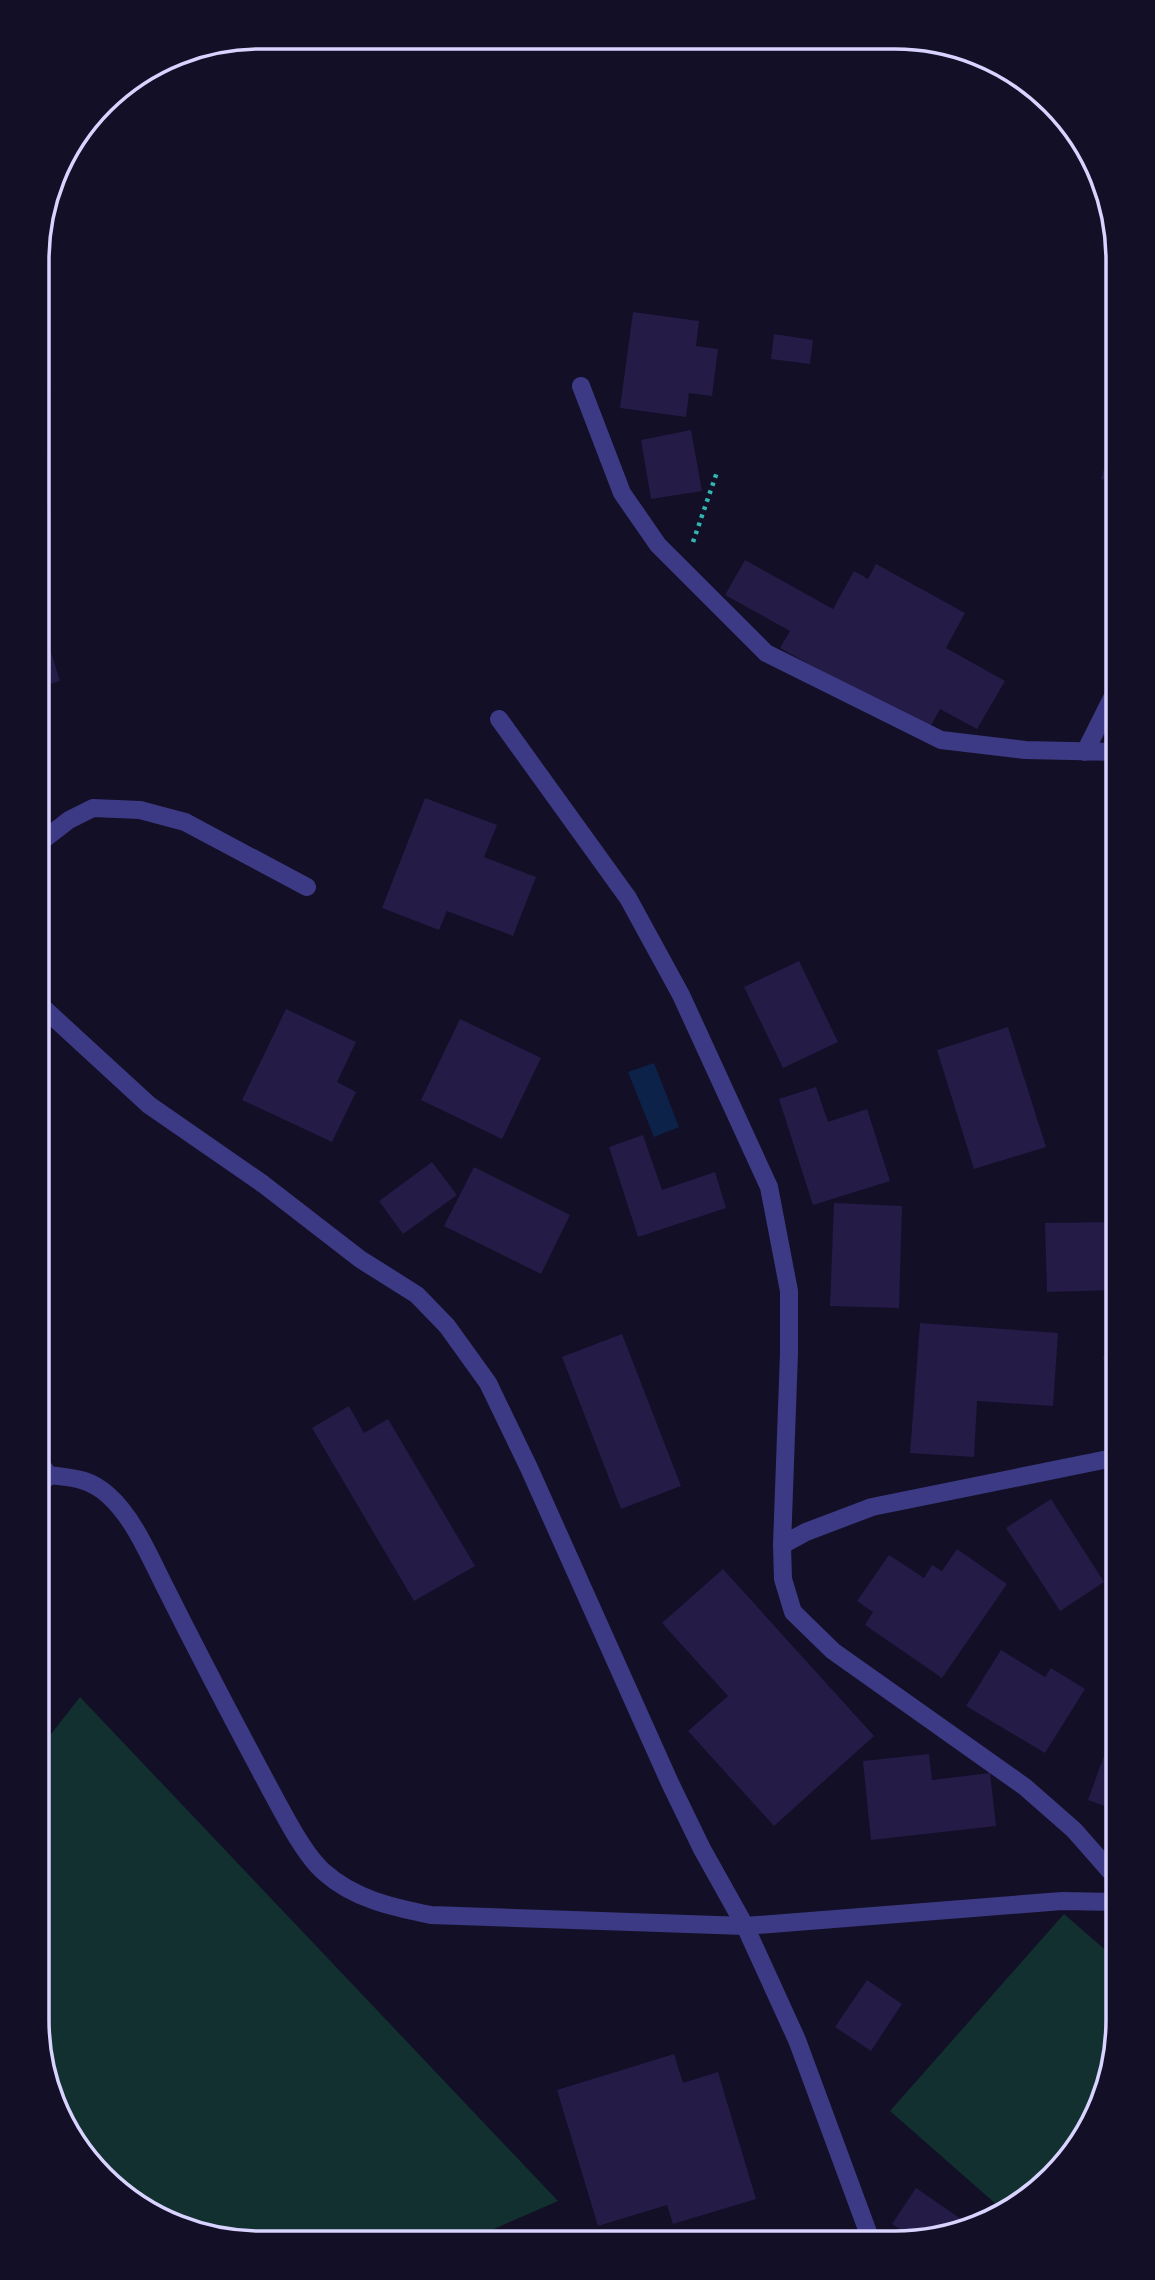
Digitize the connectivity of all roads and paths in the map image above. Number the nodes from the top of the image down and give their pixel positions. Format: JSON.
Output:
{"nodes":[{"id":1,"x":581,"y":386,"type":"dead end"},
{"id":2,"x":717,"y":472,"type":"dead end"},
{"id":3,"x":683,"y":569,"type":"junction"},
{"id":4,"x":1106,"y":709,"type":"edge"},
{"id":5,"x":499,"y":719,"type":"dead end"},
{"id":6,"x":1084,"y":752,"type":"junction"},
{"id":7,"x":1106,"y":752,"type":"edge"},
{"id":8,"x":49,"y":835,"type":"edge"},
{"id":9,"x":307,"y":887,"type":"dead end"},
{"id":10,"x":49,"y":1013,"type":"edge"},
{"id":11,"x":1106,"y":1459,"type":"edge"},
{"id":12,"x":49,"y":1475,"type":"edge"},
{"id":13,"x":782,"y":1545,"type":"junction"},
{"id":14,"x":1106,"y":1866,"type":"edge"},
{"id":15,"x":1106,"y":1902,"type":"edge"},
{"id":16,"x":745,"y":1926,"type":"junction"},
{"id":17,"x":868,"y":2231,"type":"edge"}],
"edges":[{"from":1,"to":3,"type":"street"},
{"from":2,"to":3,"type":"path"},
{"from":3,"to":6,"type":"street"},
{"from":4,"to":6,"type":"street"},
{"from":5,"to":13,"type":"street"},
{"from":6,"to":7,"type":"street"},
{"from":8,"to":9,"type":"street"},
{"from":10,"to":16,"type":"street"},
{"from":11,"to":13,"type":"street"},
{"from":12,"to":16,"type":"street"},
{"from":13,"to":14,"type":"street"},
{"from":15,"to":16,"type":"street"},
{"from":16,"to":17,"type":"street"}]}
